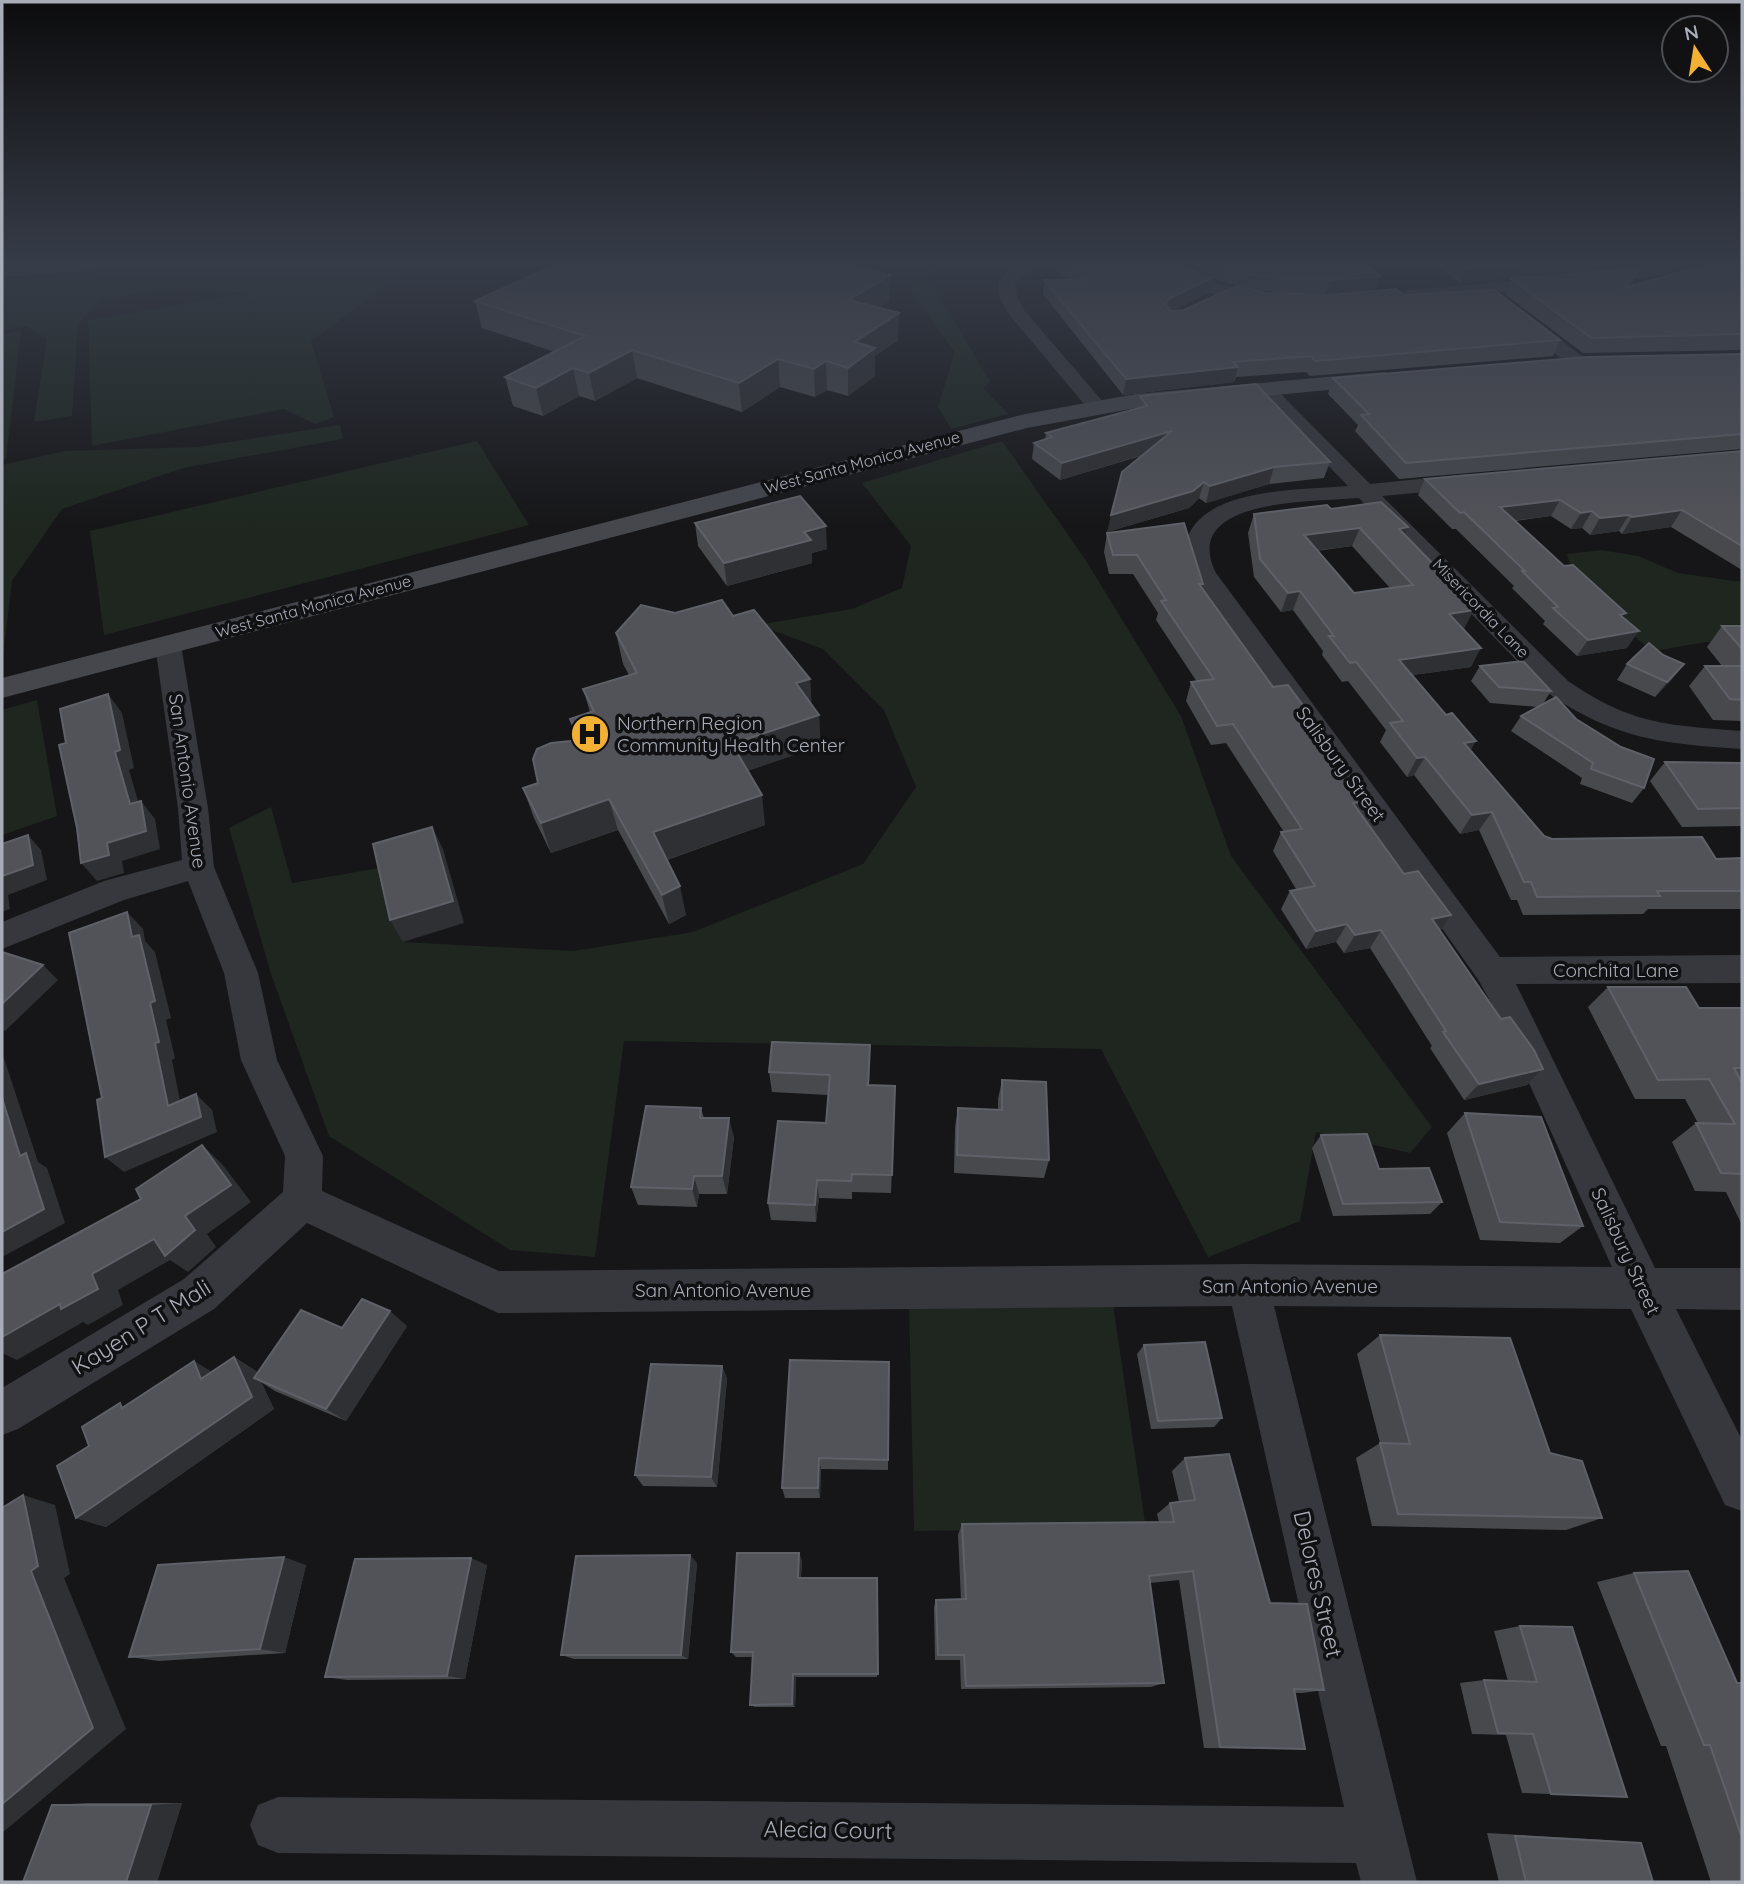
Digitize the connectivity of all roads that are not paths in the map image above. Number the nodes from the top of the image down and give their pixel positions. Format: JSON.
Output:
{"nodes":[{"id":1,"x":1048,"y":350,"type":"edge"},
{"id":2,"x":1562,"y":350,"type":"edge"},
{"id":3,"x":1607,"y":361,"type":"edge"},
{"id":4,"x":1579,"y":363,"type":"junction"},
{"id":5,"x":1541,"y":366,"type":"edge"},
{"id":6,"x":1403,"y":377,"type":"edge"},
{"id":7,"x":1265,"y":389,"type":"junction"},
{"id":8,"x":1097,"y":407,"type":"junction"},
{"id":9,"x":1500,"y":478,"type":"edge"},
{"id":10,"x":1366,"y":490,"type":"junction"},
{"id":11,"x":168,"y":645,"type":"junction"},
{"id":12,"x":2,"y":688,"type":"edge"},
{"id":13,"x":1742,"y":740,"type":"edge"},
{"id":14,"x":198,"y":867,"type":"junction"},
{"id":15,"x":2,"y":936,"type":"edge"},
{"id":16,"x":1742,"y":970,"type":"edge"},
{"id":17,"x":1491,"y":971,"type":"junction"},
{"id":18,"x":302,"y":1201,"type":"junction"},
{"id":19,"x":1248,"y":1285,"type":"junction"},
{"id":20,"x":1643,"y":1289,"type":"junction"},
{"id":21,"x":1742,"y":1289,"type":"edge"},
{"id":22,"x":2,"y":1413,"type":"edge"},
{"id":23,"x":1742,"y":1488,"type":"edge"},
{"id":24,"x":278,"y":1825,"type":"dead end"},
{"id":25,"x":1383,"y":1858,"type":"edge"}],
"edges":[{"from":1,"to":8,"type":"street"},
{"from":2,"to":4,"type":"street"},
{"from":3,"to":4,"type":"main road"},
{"from":4,"to":5,"type":"main road"},
{"from":6,"to":7,"type":"main road","name":"West Santa Monica Avenue"},
{"from":7,"to":8,"type":"main road","name":"West Santa Monica Avenue"},
{"from":7,"to":10,"type":"street","name":"Misericordia Lane"},
{"from":8,"to":11,"type":"main road","name":"West Santa Monica Avenue"},
{"from":9,"to":10,"type":"street","name":"Salisbury Street"},
{"from":10,"to":13,"type":"street","name":"Misericordia Lane"},
{"from":10,"to":17,"type":"street","name":"Salisbury Street"},
{"from":11,"to":12,"type":"main road","name":"West Santa Monica Avenue"},
{"from":11,"to":14,"type":"street","name":"San Antonio Avenue"},
{"from":14,"to":15,"type":"street"},
{"from":14,"to":18,"type":"street","name":"San Antonio Avenue"},
{"from":16,"to":17,"type":"street","name":"Conchita Lane"},
{"from":17,"to":20,"type":"street","name":"Salisbury Street"},
{"from":18,"to":19,"type":"street","name":"San Antonio Avenue"},
{"from":18,"to":22,"type":"street","name":"Kayen P T Mali"},
{"from":19,"to":20,"type":"street","name":"San Antonio Avenue"},
{"from":19,"to":25,"type":"street","name":"Delores Street"},
{"from":20,"to":21,"type":"street","name":"San Antonio Avenue"},
{"from":20,"to":23,"type":"street","name":"Salisbury Street"},
{"from":24,"to":25,"type":"street","name":"Alecia Court"}]}
